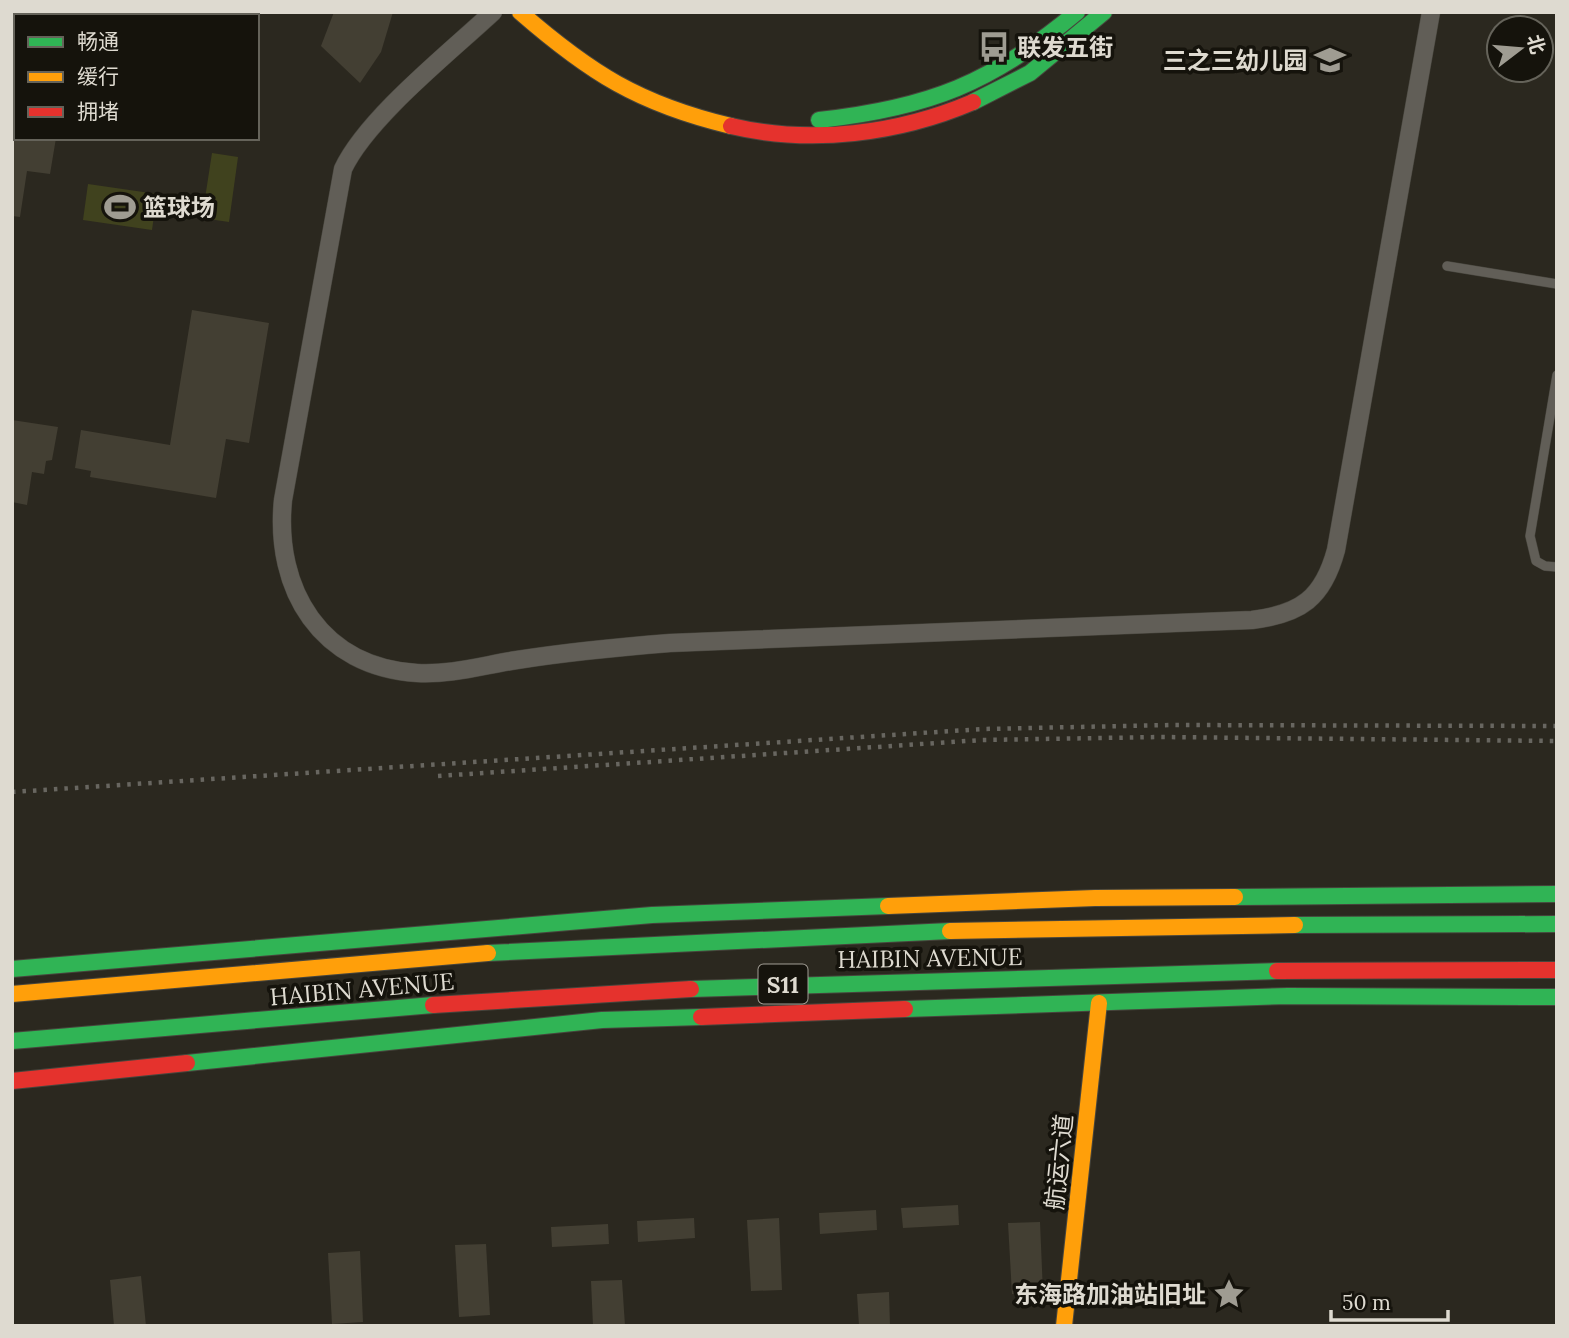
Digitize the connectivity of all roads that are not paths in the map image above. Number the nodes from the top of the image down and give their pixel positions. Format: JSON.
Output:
{"nodes":[{"id":1,"x":493,"y":12,"type":"edge"},
{"id":2,"x":520,"y":12,"type":"edge"},
{"id":3,"x":541,"y":12,"type":"edge"},
{"id":4,"x":1077,"y":12,"type":"edge"},
{"id":5,"x":1104,"y":12,"type":"edge"},
{"id":6,"x":1431,"y":12,"type":"edge"},
{"id":7,"x":1447,"y":266,"type":"dead end"},
{"id":8,"x":1557,"y":284,"type":"edge"},
{"id":9,"x":1557,"y":375,"type":"edge"},
{"id":10,"x":1557,"y":567,"type":"edge"},
{"id":11,"x":1557,"y":894,"type":"edge"},
{"id":12,"x":1557,"y":924,"type":"edge"},
{"id":13,"x":12,"y":969,"type":"edge"},
{"id":14,"x":1557,"y":970,"type":"edge"},
{"id":15,"x":12,"y":994,"type":"edge"},
{"id":16,"x":1557,"y":997,"type":"edge"},
{"id":17,"x":1099,"y":1003,"type":"junction"},
{"id":18,"x":12,"y":1041,"type":"edge"},
{"id":19,"x":12,"y":1081,"type":"edge"},
{"id":20,"x":1064,"y":1326,"type":"edge"}],
"edges":[{"from":1,"to":6,"type":"street"},
{"from":2,"to":5,"type":"main road"},
{"from":3,"to":4,"type":"main road"},
{"from":7,"to":8,"type":"lane"},
{"from":9,"to":10,"type":"lane"},
{"from":11,"to":13,"type":"main road"},
{"from":12,"to":15,"type":"main road","name":"HAIBIN AVENUE","number":"S11"},
{"from":14,"to":18,"type":"main road","name":"HAIBIN AVENUE","number":"S11"},
{"from":16,"to":17,"type":"main road"},
{"from":17,"to":19,"type":"main road"},
{"from":17,"to":20,"type":"main road","name":"航运六道"}]}
